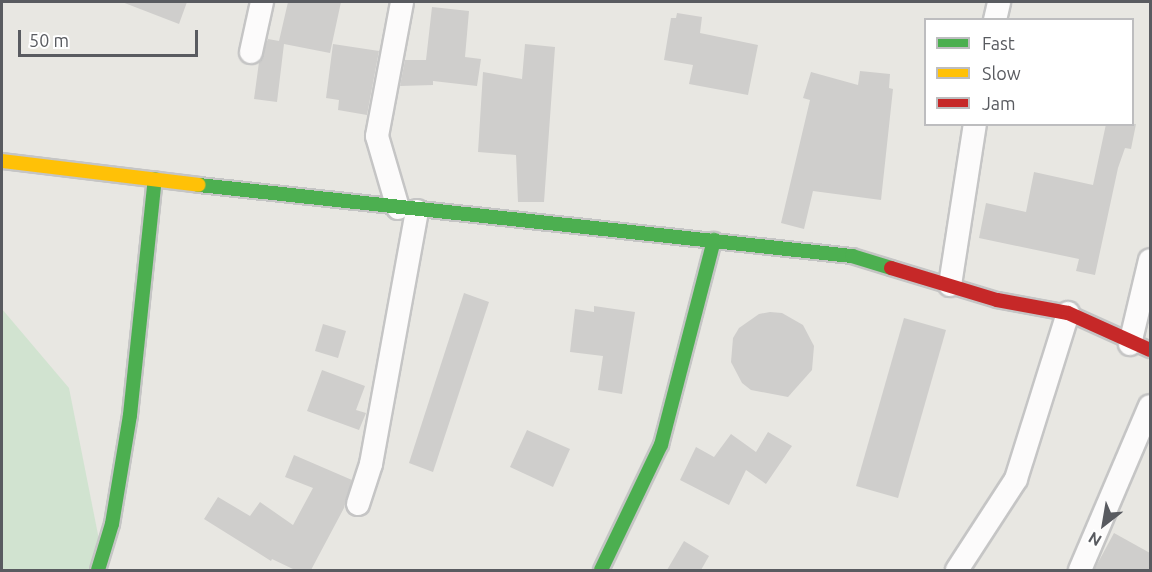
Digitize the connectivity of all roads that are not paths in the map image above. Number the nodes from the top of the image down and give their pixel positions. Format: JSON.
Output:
{"nodes":[{"id":1,"x":262,"y":2,"type":"edge"},
{"id":2,"x":399,"y":2,"type":"edge"},
{"id":3,"x":999,"y":2,"type":"edge"},
{"id":4,"x":995,"y":18,"type":"edge"},
{"id":5,"x":251,"y":52,"type":"dead end"},
{"id":6,"x":975,"y":126,"type":"edge"},
{"id":7,"x":2,"y":161,"type":"edge"},
{"id":8,"x":155,"y":179,"type":"junction"},
{"id":9,"x":408,"y":210,"type":"junction"},
{"id":10,"x":714,"y":240,"type":"junction"},
{"id":11,"x":1150,"y":260,"type":"edge"},
{"id":12,"x":950,"y":285,"type":"junction"},
{"id":13,"x":1068,"y":314,"type":"junction"},
{"id":14,"x":1140,"y":347,"type":"edge"},
{"id":15,"x":1150,"y":406,"type":"edge"},
{"id":16,"x":358,"y":504,"type":"dead end"},
{"id":17,"x":98,"y":570,"type":"edge"},
{"id":18,"x":601,"y":570,"type":"edge"},
{"id":19,"x":957,"y":570,"type":"edge"},
{"id":20,"x":1080,"y":570,"type":"edge"}],
"edges":[{"from":1,"to":5,"type":"street"},
{"from":2,"to":9,"type":"street"},
{"from":3,"to":4,"type":"street"},
{"from":6,"to":12,"type":"street"},
{"from":7,"to":8,"type":"street"},
{"from":8,"to":9,"type":"street"},
{"from":8,"to":17,"type":"street"},
{"from":9,"to":10,"type":"street"},
{"from":9,"to":16,"type":"street"},
{"from":10,"to":12,"type":"street"},
{"from":10,"to":18,"type":"street"},
{"from":11,"to":14,"type":"street"},
{"from":12,"to":13,"type":"street"},
{"from":13,"to":14,"type":"street"},
{"from":13,"to":19,"type":"street"},
{"from":15,"to":20,"type":"street"}]}
